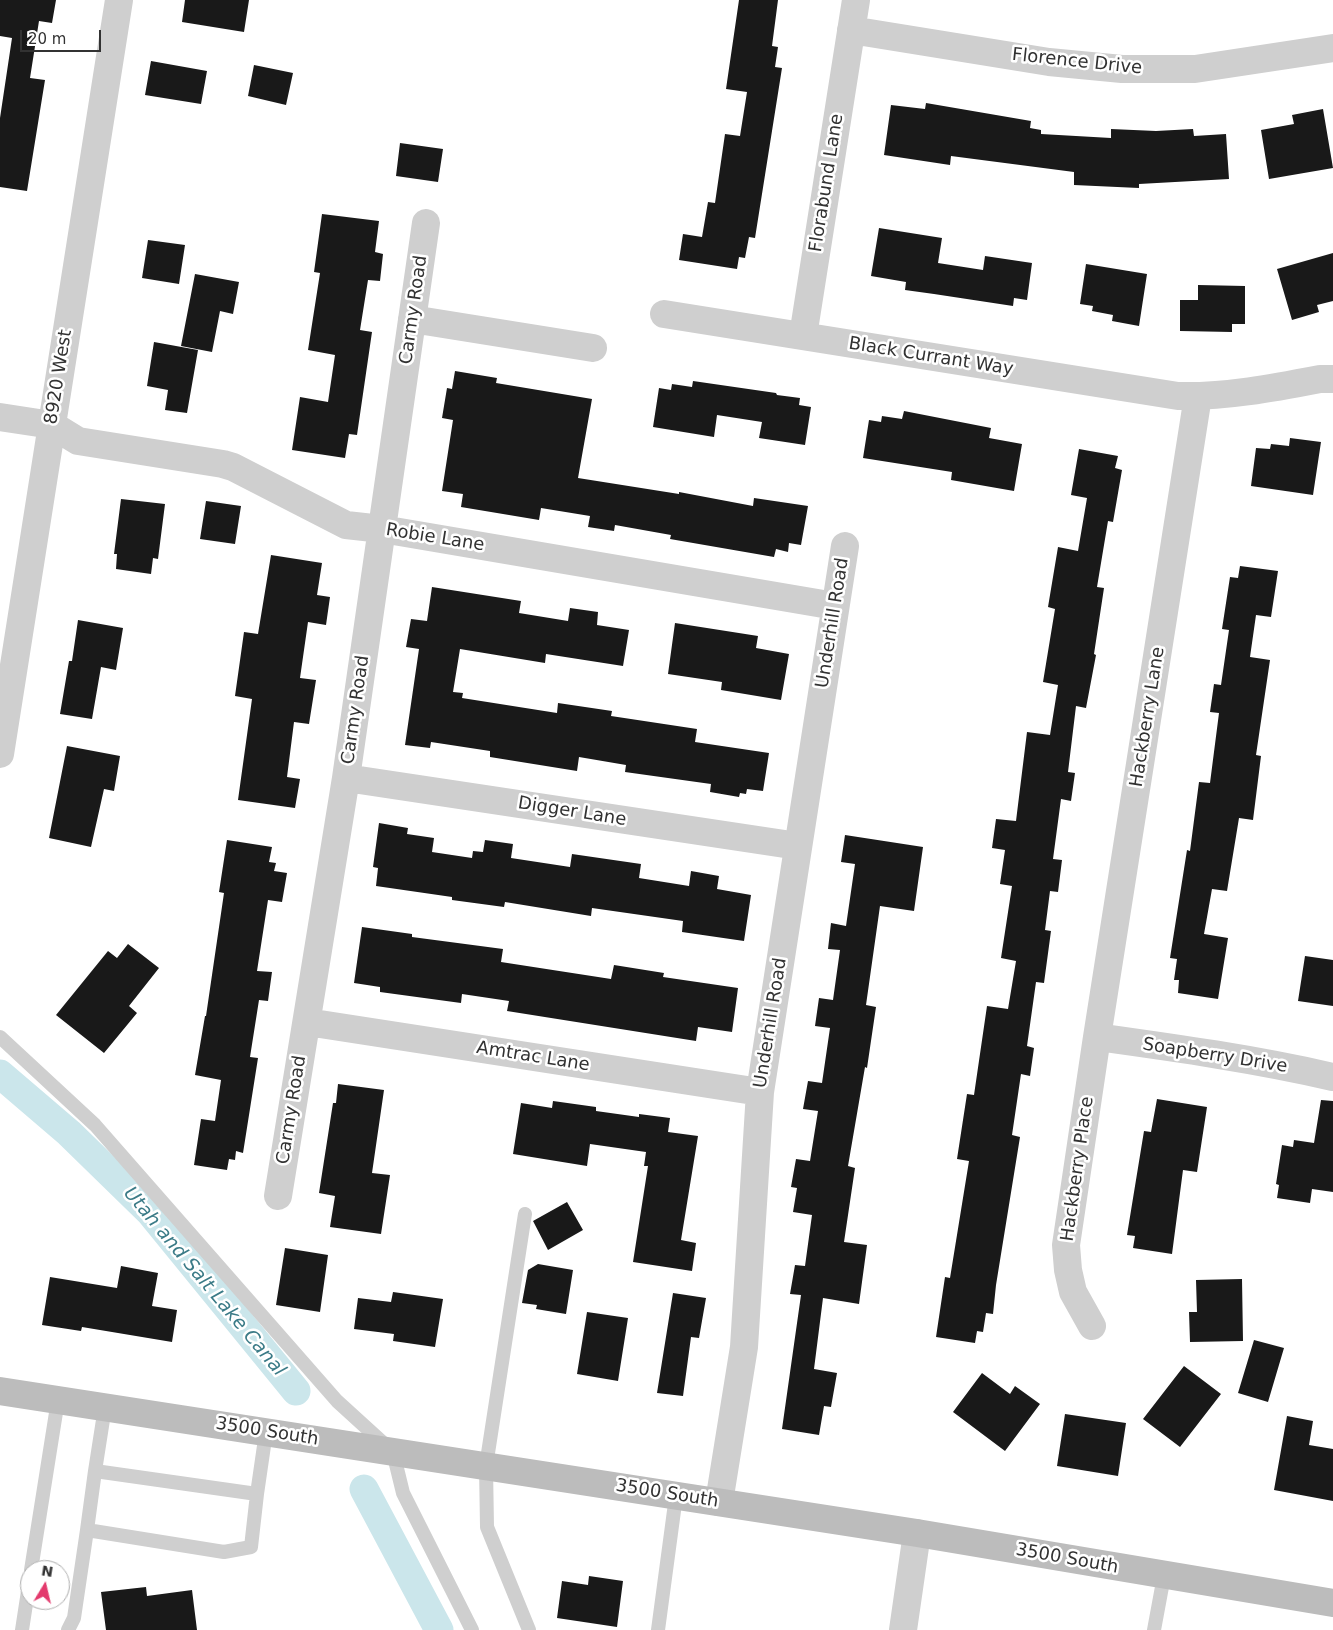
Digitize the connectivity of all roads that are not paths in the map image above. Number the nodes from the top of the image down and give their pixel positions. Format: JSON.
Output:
{"nodes":[{"id":1,"x":119,"y":0,"type":"edge"},
{"id":2,"x":856,"y":0,"type":"edge"},
{"id":3,"x":851,"y":30,"type":"junction"},
{"id":4,"x":1333,"y":48,"type":"edge"},
{"id":5,"x":426,"y":223,"type":"dead end"},
{"id":6,"x":664,"y":314,"type":"dead end"},
{"id":7,"x":412,"y":319,"type":"junction"},
{"id":8,"x":803,"y":336,"type":"junction"},
{"id":9,"x":593,"y":348,"type":"dead end"},
{"id":10,"x":1333,"y":379,"type":"edge"},
{"id":11,"x":1198,"y":396,"type":"junction"},
{"id":12,"x":0,"y":417,"type":"edge"},
{"id":13,"x":52,"y":425,"type":"junction"},
{"id":14,"x":382,"y":529,"type":"junction"},
{"id":15,"x":845,"y":546,"type":"dead end"},
{"id":16,"x":835,"y":606,"type":"junction"},
{"id":17,"x":0,"y":754,"type":"edge"},
{"id":18,"x":346,"y":778,"type":"junction"},
{"id":19,"x":798,"y":846,"type":"junction"},
{"id":20,"x":307,"y":1022,"type":"junction"},
{"id":21,"x":0,"y":1037,"type":"edge"},
{"id":22,"x":1097,"y":1037,"type":"junction"},
{"id":23,"x":1333,"y":1077,"type":"edge"},
{"id":24,"x":760,"y":1092,"type":"junction"},
{"id":25,"x":278,"y":1196,"type":"dead end"},
{"id":26,"x":526,"y":1214,"type":"dead end"},
{"id":27,"x":1092,"y":1326,"type":"dead end"},
{"id":28,"x":0,"y":1391,"type":"edge"},
{"id":29,"x":58,"y":1400,"type":"junction"},
{"id":30,"x":105,"y":1408,"type":"junction"},
{"id":31,"x":266,"y":1432,"type":"junction"},
{"id":32,"x":388,"y":1451,"type":"junction"},
{"id":33,"x":486,"y":1466,"type":"junction"},
{"id":34,"x":95,"y":1471,"type":"junction"},
{"id":35,"x":257,"y":1494,"type":"junction"},
{"id":36,"x":676,"y":1496,"type":"junction"},
{"id":37,"x":719,"y":1502,"type":"junction"},
{"id":38,"x":87,"y":1530,"type":"junction"},
{"id":39,"x":918,"y":1533,"type":"junction"},
{"id":40,"x":33,"y":1560,"type":"edge"},
{"id":41,"x":1164,"y":1576,"type":"junction"},
{"id":42,"x":1333,"y":1603,"type":"edge"},
{"id":43,"x":25,"y":1610,"type":"edge"},
{"id":44,"x":22,"y":1630,"type":"edge"},
{"id":45,"x":68,"y":1630,"type":"edge"},
{"id":46,"x":472,"y":1630,"type":"edge"},
{"id":47,"x":530,"y":1630,"type":"edge"},
{"id":48,"x":658,"y":1630,"type":"edge"},
{"id":49,"x":903,"y":1630,"type":"edge"},
{"id":50,"x":1154,"y":1630,"type":"edge"}],
"edges":[{"from":1,"to":13,"type":"street","name":"8920 West"},
{"from":2,"to":3,"type":"street","name":"Florabund Lane"},
{"from":3,"to":4,"type":"street","name":"Florence Drive"},
{"from":3,"to":8,"type":"street","name":"Florabund Lane"},
{"from":5,"to":7,"type":"street","name":"Carmy Road"},
{"from":6,"to":8,"type":"street","name":"Black Currant Way"},
{"from":7,"to":9,"type":"street"},
{"from":7,"to":14,"type":"street","name":"Carmy Road"},
{"from":8,"to":11,"type":"street","name":"Black Currant Way"},
{"from":10,"to":11,"type":"street","name":"Black Currant Way"},
{"from":11,"to":22,"type":"street","name":"Hackberry Lane"},
{"from":12,"to":13,"type":"street"},
{"from":13,"to":14,"type":"street","name":"Robie Lane"},
{"from":13,"to":17,"type":"street","name":"8920 West"},
{"from":14,"to":16,"type":"street","name":"Robie Lane"},
{"from":14,"to":18,"type":"street","name":"Carmy Road"},
{"from":15,"to":16,"type":"street","name":"Underhill Road"},
{"from":16,"to":19,"type":"street","name":"Underhill Road"},
{"from":18,"to":19,"type":"street","name":"Digger Lane"},
{"from":18,"to":20,"type":"street","name":"Carmy Road"},
{"from":19,"to":24,"type":"street","name":"Underhill Road"},
{"from":20,"to":24,"type":"street","name":"Amtrac Lane"},
{"from":20,"to":25,"type":"street","name":"Carmy Road"},
{"from":21,"to":32,"type":"lane"},
{"from":22,"to":23,"type":"street","name":"Soapberry Drive"},
{"from":22,"to":27,"type":"street","name":"Hackberry Place"},
{"from":24,"to":37,"type":"street","name":"Underhill Road"},
{"from":26,"to":33,"type":"lane"},
{"from":28,"to":29,"type":"street","name":"3500 South"},
{"from":29,"to":30,"type":"street","name":"3500 South"},
{"from":29,"to":40,"type":"lane"},
{"from":30,"to":31,"type":"street","name":"3500 South"},
{"from":30,"to":34,"type":"lane"},
{"from":31,"to":32,"type":"street","name":"3500 South"},
{"from":31,"to":35,"type":"lane"},
{"from":32,"to":33,"type":"street","name":"3500 South"},
{"from":32,"to":46,"type":"lane"},
{"from":33,"to":36,"type":"street","name":"3500 South"},
{"from":33,"to":47,"type":"lane"},
{"from":34,"to":35,"type":"lane"},
{"from":34,"to":38,"type":"lane"},
{"from":35,"to":38,"type":"lane"},
{"from":36,"to":37,"type":"street","name":"3500 South"},
{"from":36,"to":48,"type":"lane"},
{"from":37,"to":39,"type":"street","name":"3500 South"},
{"from":38,"to":45,"type":"lane"},
{"from":39,"to":41,"type":"street","name":"3500 South"},
{"from":39,"to":49,"type":"street"},
{"from":41,"to":42,"type":"street","name":"3500 South"},
{"from":41,"to":50,"type":"lane"},
{"from":43,"to":44,"type":"lane"}]}
